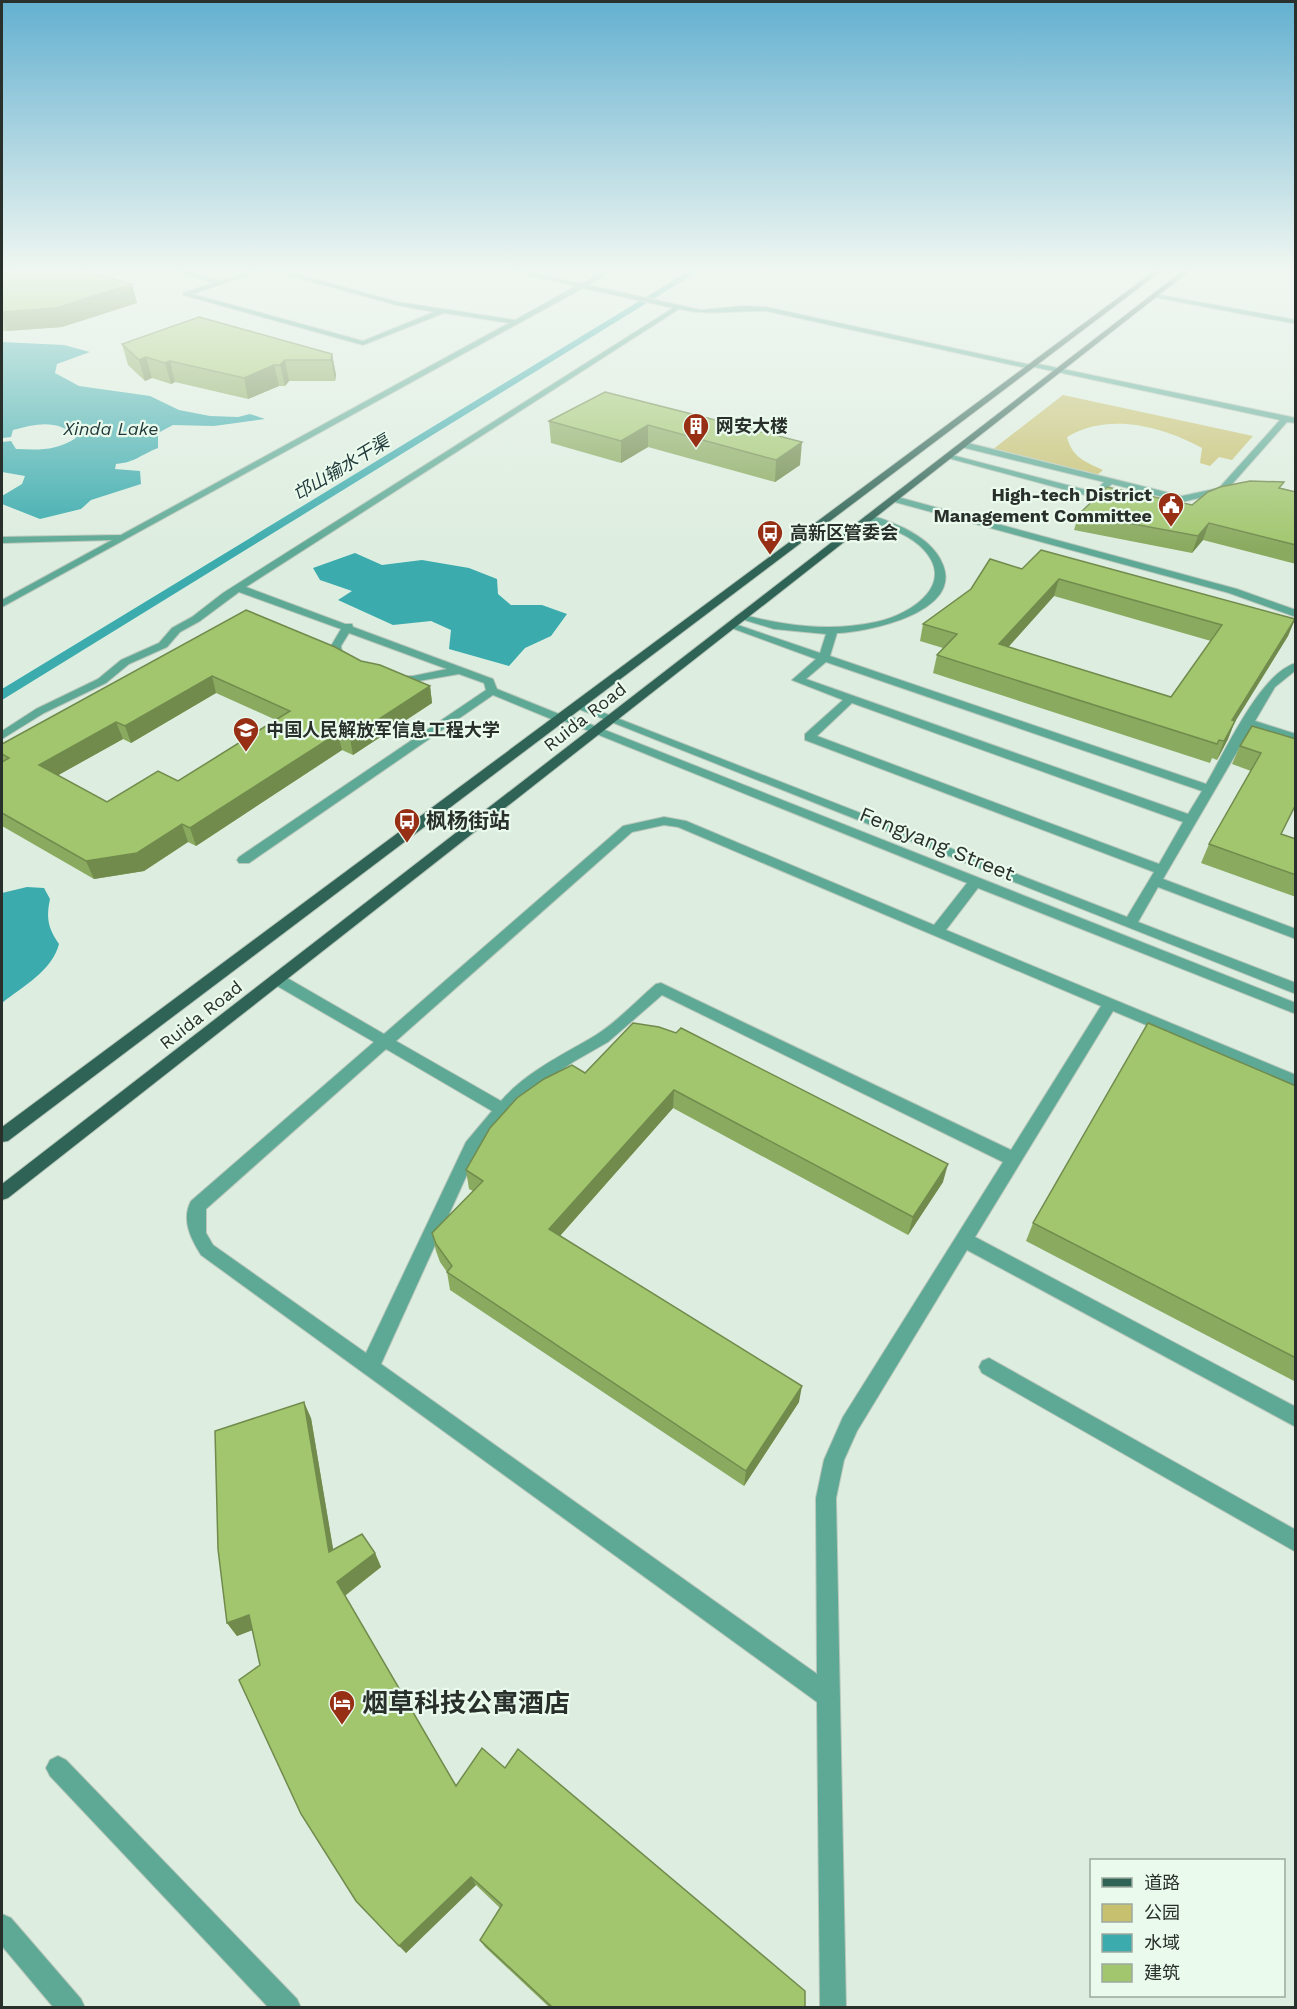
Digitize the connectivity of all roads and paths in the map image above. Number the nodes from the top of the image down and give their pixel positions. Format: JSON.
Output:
{"nodes":[{"id":1,"x":440,"y":363,"type":"edge"},
{"id":2,"x":591,"y":363,"type":"edge"},
{"id":3,"x":1018,"y":363,"type":"edge"},
{"id":4,"x":1037,"y":363,"type":"edge"},
{"id":5,"x":1069,"y":363,"type":"edge"},
{"id":6,"x":1033,"y":366,"type":"junction"},
{"id":7,"x":1060,"y":370,"type":"junction"},
{"id":8,"x":1285,"y":419,"type":"junction"},
{"id":9,"x":1296,"y":421,"type":"edge"},
{"id":10,"x":964,"y":445,"type":"junction"},
{"id":11,"x":948,"y":458,"type":"junction"},
{"id":12,"x":1111,"y":481,"type":"junction"},
{"id":13,"x":894,"y":499,"type":"junction"},
{"id":14,"x":869,"y":518,"type":"junction"},
{"id":15,"x":121,"y":537,"type":"junction"},
{"id":16,"x":2,"y":540,"type":"edge"},
{"id":17,"x":238,"y":588,"type":"junction"},
{"id":18,"x":2,"y":604,"type":"edge"},
{"id":19,"x":1296,"y":614,"type":"edge"},
{"id":20,"x":737,"y":621,"type":"junction"},
{"id":21,"x":348,"y":626,"type":"junction"},
{"id":22,"x":833,"y":630,"type":"junction"},
{"id":23,"x":824,"y":658,"type":"junction"},
{"id":24,"x":1296,"y":666,"type":"edge"},
{"id":25,"x":358,"y":669,"type":"edge"},
{"id":26,"x":460,"y":670,"type":"junction"},
{"id":27,"x":383,"y":677,"type":"edge"},
{"id":28,"x":492,"y":691,"type":"junction"},
{"id":29,"x":850,"y":699,"type":"junction"},
{"id":30,"x":577,"y":706,"type":"junction"},
{"id":31,"x":562,"y":718,"type":"junction"},
{"id":32,"x":611,"y":720,"type":"junction"},
{"id":33,"x":1248,"y":723,"type":"junction"},
{"id":34,"x":597,"y":730,"type":"junction"},
{"id":35,"x":2,"y":736,"type":"edge"},
{"id":36,"x":1296,"y":738,"type":"edge"},
{"id":37,"x":1209,"y":789,"type":"junction"},
{"id":38,"x":1191,"y":820,"type":"junction"},
{"id":39,"x":244,"y":860,"type":"dead end"},
{"id":40,"x":1159,"y":875,"type":"junction"},
{"id":41,"x":975,"y":881,"type":"junction"},
{"id":42,"x":1130,"y":924,"type":"junction"},
{"id":43,"x":937,"y":931,"type":"junction"},
{"id":44,"x":1296,"y":934,"type":"edge"},
{"id":45,"x":277,"y":979,"type":"junction"},
{"id":46,"x":1296,"y":989,"type":"edge"},
{"id":47,"x":1110,"y":1004,"type":"junction"},
{"id":48,"x":1296,"y":1009,"type":"edge"},
{"id":49,"x":385,"y":1041,"type":"junction"},
{"id":50,"x":1296,"y":1082,"type":"edge"},
{"id":51,"x":502,"y":1109,"type":"junction"},
{"id":52,"x":2,"y":1136,"type":"edge"},
{"id":53,"x":1014,"y":1159,"type":"junction"},
{"id":54,"x":2,"y":1193,"type":"edge"},
{"id":55,"x":964,"y":1240,"type":"junction"},
{"id":56,"x":370,"y":1366,"type":"junction"},
{"id":57,"x":989,"y":1367,"type":"dead end"},
{"id":58,"x":1296,"y":1418,"type":"edge"},
{"id":59,"x":1296,"y":1542,"type":"edge"},
{"id":60,"x":830,"y":1697,"type":"junction"},
{"id":61,"x":58,"y":1768,"type":"dead end"},
{"id":62,"x":2,"y":1927,"type":"edge"},
{"id":63,"x":72,"y":2007,"type":"edge"},
{"id":64,"x":288,"y":2007,"type":"edge"},
{"id":65,"x":833,"y":2007,"type":"edge"}],
"edges":[{"from":1,"to":15,"type":"street"},
{"from":2,"to":17,"type":"street"},
{"from":3,"to":6,"type":"street"},
{"from":4,"to":6,"type":"main road","name":"Ruida Road"},
{"from":5,"to":7,"type":"main road","name":"Ruida Road"},
{"from":6,"to":7,"type":"street"},
{"from":6,"to":30,"type":"main road","name":"Ruida Road"},
{"from":7,"to":8,"type":"street"},
{"from":7,"to":10,"type":"main road","name":"Ruida Road"},
{"from":8,"to":9,"type":"street"},
{"from":8,"to":12,"type":"street"},
{"from":10,"to":11,"type":"main road","name":"Ruida Road"},
{"from":10,"to":12,"type":"street"},
{"from":11,"to":12,"type":"street"},
{"from":11,"to":13,"type":"main road","name":"Ruida Road"},
{"from":13,"to":14,"type":"main road","name":"Ruida Road"},
{"from":13,"to":19,"type":"street"},
{"from":14,"to":20,"type":"main road","name":"Ruida Road"},
{"from":14,"to":22,"type":"street"},
{"from":15,"to":16,"type":"street"},
{"from":15,"to":18,"type":"street"},
{"from":17,"to":21,"type":"street"},
{"from":17,"to":35,"type":"street"},
{"from":20,"to":22,"type":"street"},
{"from":20,"to":23,"type":"street"},
{"from":20,"to":32,"type":"main road","name":"Ruida Road"},
{"from":21,"to":25,"type":"street"},
{"from":21,"to":26,"type":"street"},
{"from":22,"to":23,"type":"street"},
{"from":23,"to":29,"type":"street"},
{"from":23,"to":37,"type":"street"},
{"from":24,"to":33,"type":"street"},
{"from":26,"to":27,"type":"street"},
{"from":26,"to":28,"type":"street","name":"Fengyang Street"},
{"from":28,"to":31,"type":"street","name":"Fengyang Street"},
{"from":28,"to":39,"type":"street"},
{"from":29,"to":38,"type":"street"},
{"from":29,"to":40,"type":"street"},
{"from":30,"to":31,"type":"main road","name":"Ruida Road"},
{"from":30,"to":32,"type":"street","name":"Fengyang Street"},
{"from":31,"to":34,"type":"street","name":"Fengyang Street"},
{"from":31,"to":52,"type":"main road","name":"Ruida Road"},
{"from":32,"to":34,"type":"main road","name":"Ruida Road"},
{"from":32,"to":42,"type":"street","name":"Fengyang Street"},
{"from":33,"to":36,"type":"street"},
{"from":33,"to":37,"type":"street"},
{"from":34,"to":41,"type":"street","name":"Fengyang Street"},
{"from":34,"to":45,"type":"main road","name":"Ruida Road"},
{"from":37,"to":38,"type":"street"},
{"from":38,"to":40,"type":"street"},
{"from":40,"to":42,"type":"street"},
{"from":40,"to":44,"type":"street"},
{"from":41,"to":43,"type":"street"},
{"from":41,"to":48,"type":"street","name":"Fengyang Street"},
{"from":42,"to":46,"type":"street","name":"Fengyang Street"},
{"from":43,"to":47,"type":"street"},
{"from":43,"to":49,"type":"street"},
{"from":45,"to":49,"type":"street"},
{"from":45,"to":54,"type":"main road","name":"Ruida Road"},
{"from":47,"to":50,"type":"street"},
{"from":47,"to":53,"type":"street"},
{"from":49,"to":51,"type":"street"},
{"from":49,"to":56,"type":"street"},
{"from":51,"to":53,"type":"street"},
{"from":51,"to":56,"type":"street"},
{"from":53,"to":55,"type":"street"},
{"from":55,"to":58,"type":"street"},
{"from":55,"to":60,"type":"street"},
{"from":56,"to":60,"type":"street"},
{"from":57,"to":59,"type":"street"},
{"from":60,"to":65,"type":"street"},
{"from":61,"to":64,"type":"street"},
{"from":62,"to":63,"type":"street"}]}
